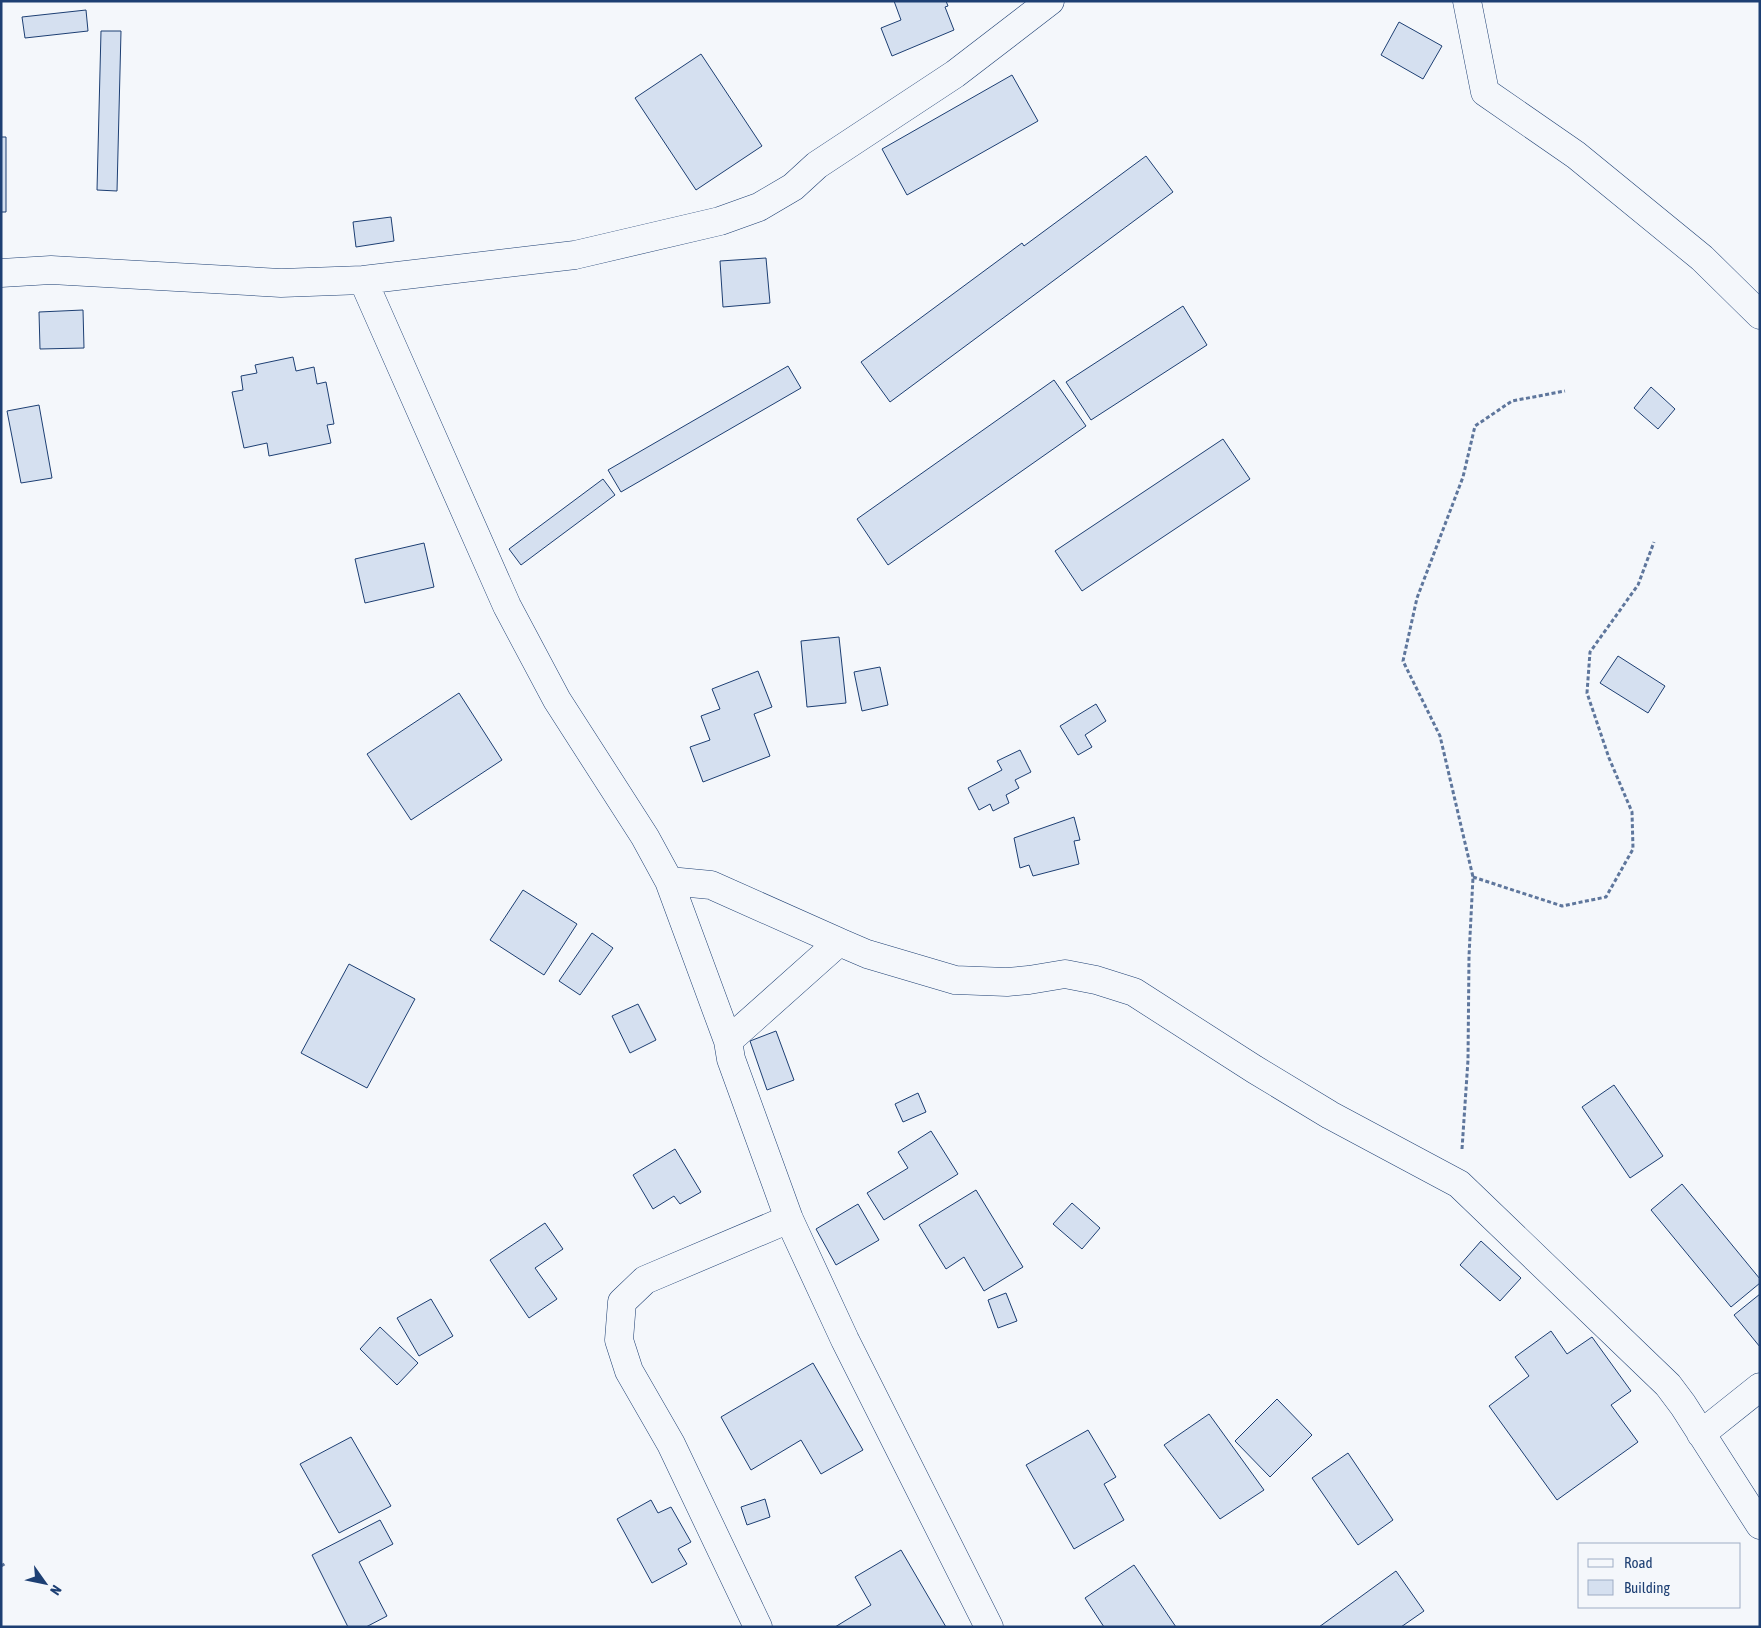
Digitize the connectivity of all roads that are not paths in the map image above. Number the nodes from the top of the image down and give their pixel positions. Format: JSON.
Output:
{"nodes":[{"id":1,"x":1050,"y":1,"type":"edge"},
{"id":2,"x":1467,"y":1,"type":"edge"},
{"id":3,"x":1,"y":273,"type":"edge"},
{"id":4,"x":364,"y":280,"type":"junction"},
{"id":5,"x":1760,"y":315,"type":"edge"},
{"id":6,"x":669,"y":881,"type":"junction"},
{"id":7,"x":839,"y":942,"type":"junction"},
{"id":8,"x":728,"y":1041,"type":"junction"},
{"id":9,"x":789,"y":1219,"type":"junction"},
{"id":10,"x":1760,"y":1387,"type":"edge"},
{"id":11,"x":1701,"y":1434,"type":"junction"},
{"id":12,"x":1760,"y":1525,"type":"edge"},
{"id":13,"x":758,"y":1627,"type":"edge"},
{"id":14,"x":989,"y":1627,"type":"edge"}],
"edges":[{"from":1,"to":4,"type":"street"},
{"from":2,"to":5,"type":"street"},
{"from":3,"to":4,"type":"street"},
{"from":4,"to":6,"type":"street"},
{"from":6,"to":7,"type":"street"},
{"from":6,"to":8,"type":"street"},
{"from":7,"to":8,"type":"street"},
{"from":7,"to":11,"type":"street"},
{"from":8,"to":9,"type":"street"},
{"from":9,"to":13,"type":"street"},
{"from":9,"to":14,"type":"street"},
{"from":10,"to":11,"type":"street"},
{"from":11,"to":12,"type":"street"}]}
